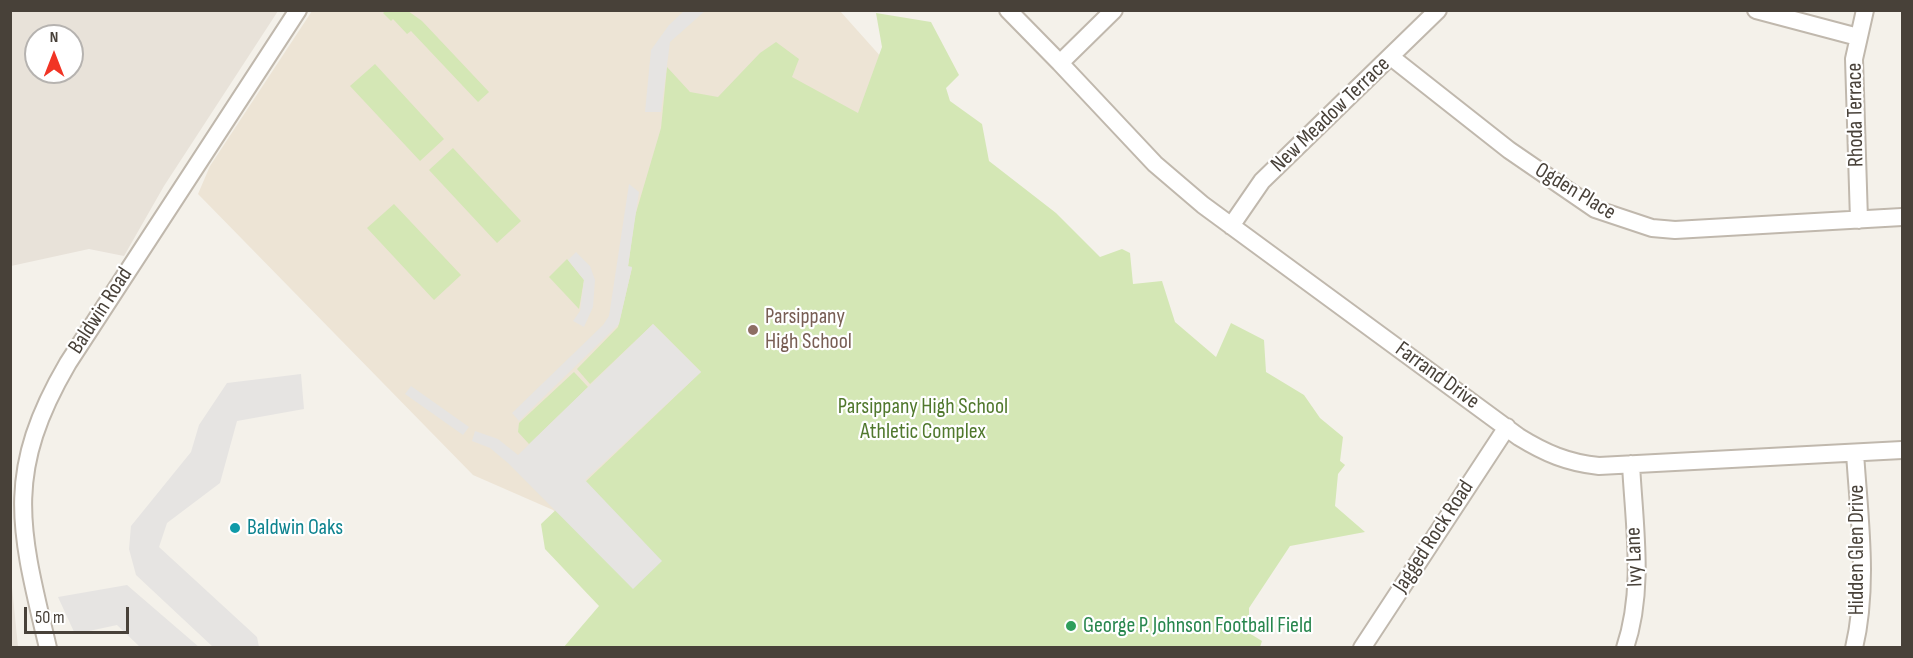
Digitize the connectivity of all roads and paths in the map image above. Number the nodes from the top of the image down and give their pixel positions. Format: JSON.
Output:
{"nodes":[{"id":1,"x":298,"y":10,"type":"edge"},
{"id":2,"x":1008,"y":10,"type":"edge"},
{"id":3,"x":1114,"y":10,"type":"edge"},
{"id":4,"x":1438,"y":10,"type":"edge"},
{"id":5,"x":1756,"y":10,"type":"edge"},
{"id":6,"x":1865,"y":10,"type":"edge"},
{"id":7,"x":1858,"y":37,"type":"junction"},
{"id":8,"x":1391,"y":57,"type":"junction"},
{"id":9,"x":1060,"y":63,"type":"junction"},
{"id":10,"x":1902,"y":217,"type":"edge"},
{"id":11,"x":1858,"y":220,"type":"junction"},
{"id":12,"x":1231,"y":226,"type":"junction"},
{"id":13,"x":1507,"y":427,"type":"junction"},
{"id":14,"x":1902,"y":450,"type":"edge"},
{"id":15,"x":1856,"y":453,"type":"junction"},
{"id":16,"x":1631,"y":464,"type":"junction"},
{"id":17,"x":48,"y":648,"type":"edge"},
{"id":18,"x":1362,"y":648,"type":"edge"},
{"id":19,"x":1625,"y":648,"type":"edge"},
{"id":20,"x":1854,"y":648,"type":"edge"}],
"edges":[{"from":1,"to":17,"type":"street","name":"Baldwin Road"},
{"from":2,"to":9,"type":"street","name":"Farrand Drive"},
{"from":3,"to":9,"type":"street"},
{"from":4,"to":8,"type":"street","name":"New Meadow Terrace"},
{"from":5,"to":7,"type":"street"},
{"from":6,"to":7,"type":"street","name":"Rhoda Terrace"},
{"from":7,"to":11,"type":"street","name":"Rhoda Terrace"},
{"from":8,"to":11,"type":"street","name":"Ogden Place"},
{"from":8,"to":12,"type":"street","name":"New Meadow Terrace"},
{"from":9,"to":12,"type":"street","name":"Farrand Drive"},
{"from":10,"to":11,"type":"street","name":"Ogden Place"},
{"from":12,"to":13,"type":"street","name":"Farrand Drive"},
{"from":13,"to":16,"type":"street","name":"Farrand Drive"},
{"from":13,"to":18,"type":"street","name":"Jagged Rock Road"},
{"from":14,"to":15,"type":"street","name":"Farrand Drive"},
{"from":15,"to":16,"type":"street","name":"Farrand Drive"},
{"from":15,"to":20,"type":"street","name":"Hidden Glen Drive"},
{"from":16,"to":19,"type":"street","name":"Ivy Lane"}]}
